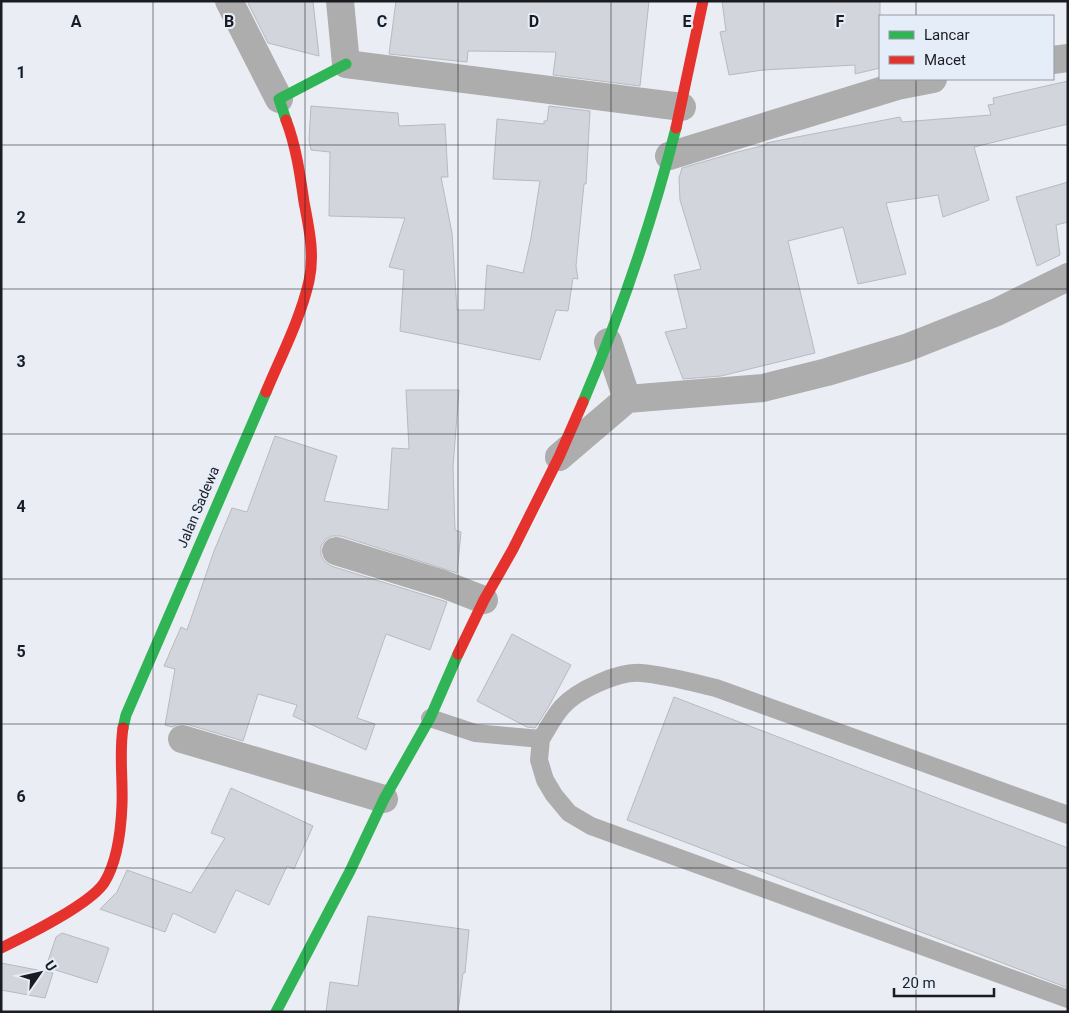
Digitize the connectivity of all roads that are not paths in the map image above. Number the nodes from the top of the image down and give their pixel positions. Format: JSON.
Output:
{"nodes":[{"id":1,"x":229,"y":1,"type":"edge"},
{"id":2,"x":340,"y":1,"type":"edge"},
{"id":3,"x":703,"y":1,"type":"edge"},
{"id":4,"x":1068,"y":58,"type":"edge"},
{"id":5,"x":1054,"y":60,"type":"edge"},
{"id":6,"x":346,"y":64,"type":"junction"},
{"id":7,"x":928,"y":80,"type":"edge"},
{"id":8,"x":279,"y":98,"type":"junction"},
{"id":9,"x":682,"y":108,"type":"junction"},
{"id":10,"x":669,"y":156,"type":"junction"},
{"id":11,"x":1068,"y":277,"type":"edge"},
{"id":12,"x":608,"y":342,"type":"junction"},
{"id":13,"x":627,"y":399,"type":"junction"},
{"id":14,"x":559,"y":457,"type":"junction"},
{"id":15,"x":336,"y":551,"type":"dead end"},
{"id":16,"x":484,"y":600,"type":"junction"},
{"id":17,"x":430,"y":718,"type":"junction"},
{"id":18,"x":182,"y":739,"type":"dead end"},
{"id":19,"x":541,"y":739,"type":"junction"},
{"id":20,"x":384,"y":800,"type":"junction"},
{"id":21,"x":1068,"y":815,"type":"edge"},
{"id":22,"x":1,"y":948,"type":"edge"},
{"id":23,"x":1068,"y":998,"type":"edge"},
{"id":24,"x":276,"y":1012,"type":"edge"}],
"edges":[{"from":1,"to":8,"type":"street"},
{"from":2,"to":6,"type":"street"},
{"from":3,"to":9,"type":"street"},
{"from":4,"to":5,"type":"street"},
{"from":6,"to":8,"type":"street"},
{"from":6,"to":9,"type":"street"},
{"from":7,"to":10,"type":"street"},
{"from":8,"to":22,"type":"street","name":"Jalan Sadewa"},
{"from":9,"to":10,"type":"street"},
{"from":10,"to":12,"type":"street"},
{"from":11,"to":13,"type":"street"},
{"from":12,"to":13,"type":"street"},
{"from":12,"to":14,"type":"street"},
{"from":13,"to":14,"type":"street"},
{"from":14,"to":16,"type":"street"},
{"from":15,"to":16,"type":"street"},
{"from":16,"to":17,"type":"street"},
{"from":17,"to":19,"type":"lane"},
{"from":17,"to":20,"type":"street"},
{"from":18,"to":20,"type":"street"},
{"from":19,"to":21,"type":"lane"},
{"from":19,"to":23,"type":"lane"},
{"from":20,"to":24,"type":"street"}]}
